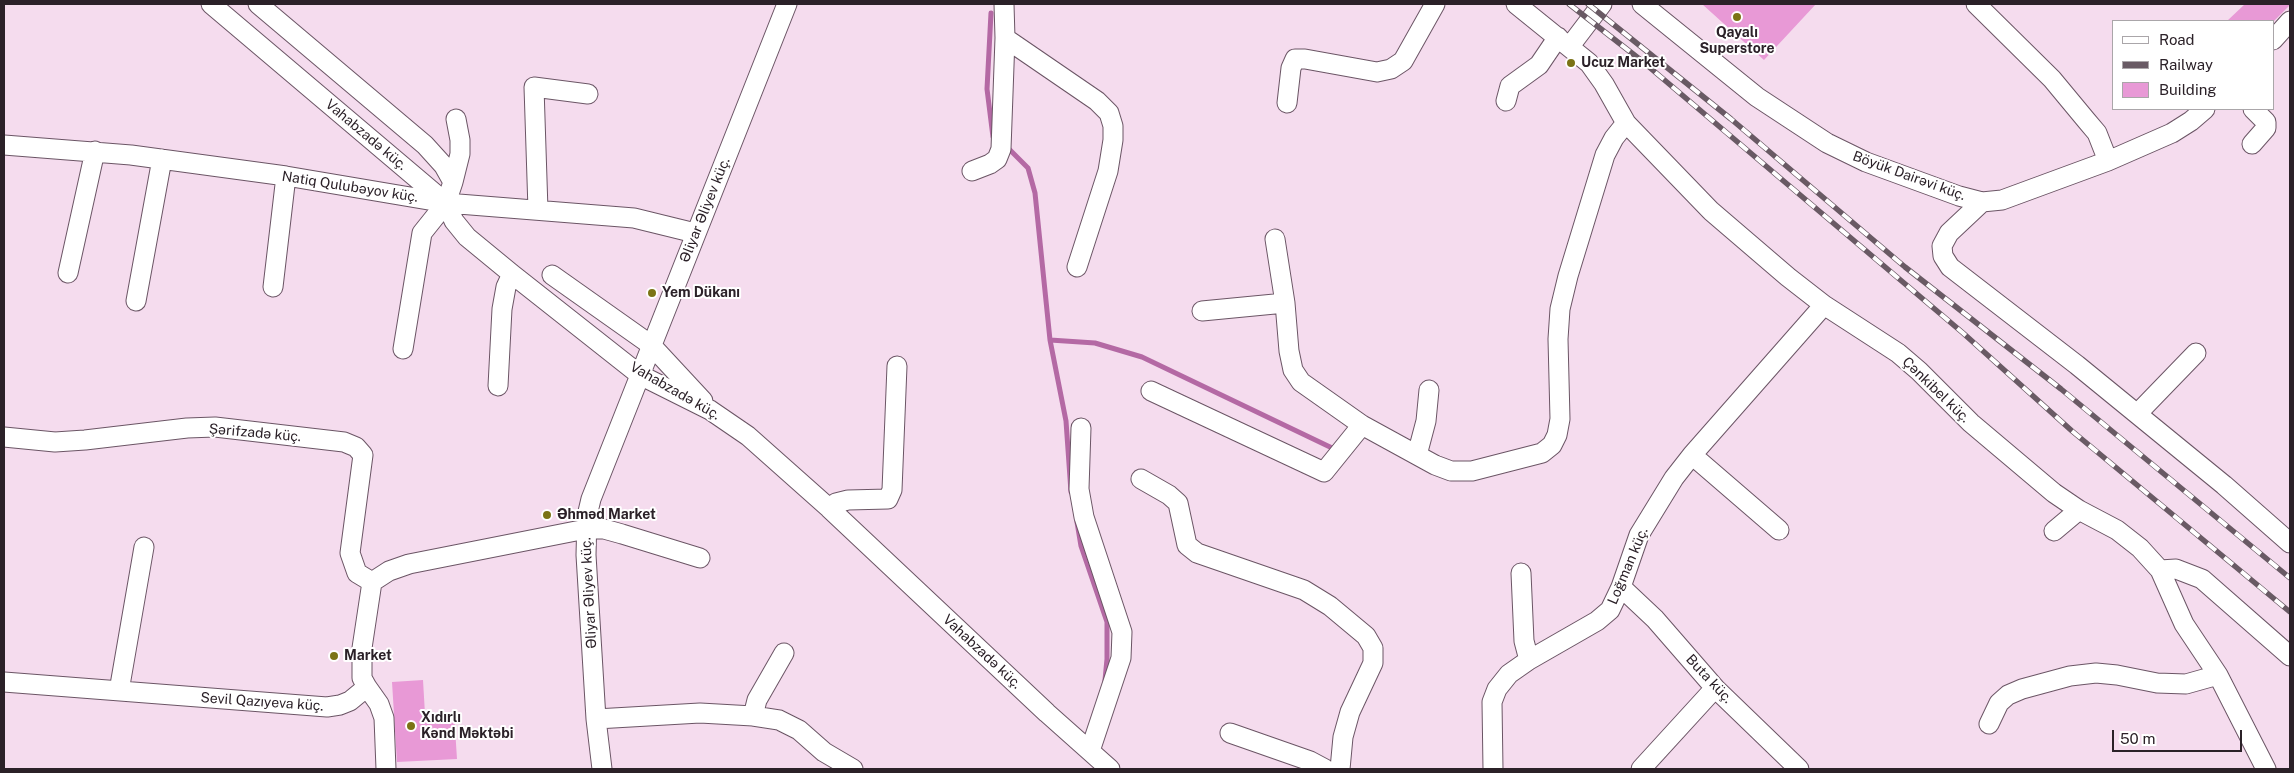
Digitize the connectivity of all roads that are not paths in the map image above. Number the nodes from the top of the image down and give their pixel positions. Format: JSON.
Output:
{"nodes":[{"id":1,"x":211,"y":4,"type":"edge"},
{"id":2,"x":258,"y":4,"type":"edge"},
{"id":3,"x":787,"y":4,"type":"edge"},
{"id":4,"x":1004,"y":4,"type":"edge"},
{"id":5,"x":1435,"y":4,"type":"edge"},
{"id":6,"x":1516,"y":4,"type":"edge"},
{"id":7,"x":1602,"y":4,"type":"edge"},
{"id":8,"x":1642,"y":4,"type":"edge"},
{"id":9,"x":1976,"y":4,"type":"edge"},
{"id":10,"x":2290,"y":21,"type":"edge"},
{"id":11,"x":1005,"y":38,"type":"junction"},
{"id":12,"x":2274,"y":39,"type":"edge"},
{"id":13,"x":1564,"y":42,"type":"junction"},
{"id":14,"x":588,"y":94,"type":"dead end"},
{"id":15,"x":1506,"y":101,"type":"dead end"},
{"id":16,"x":1287,"y":104,"type":"dead end"},
{"id":17,"x":2204,"y":110,"type":"edge"},
{"id":18,"x":2254,"y":110,"type":"edge"},
{"id":19,"x":456,"y":119,"type":"dead end"},
{"id":20,"x":1626,"y":123,"type":"junction"},
{"id":21,"x":2252,"y":144,"type":"dead end"},
{"id":22,"x":4,"y":145,"type":"edge"},
{"id":23,"x":95,"y":151,"type":"junction"},
{"id":24,"x":162,"y":159,"type":"junction"},
{"id":25,"x":2108,"y":161,"type":"junction"},
{"id":26,"x":972,"y":171,"type":"dead end"},
{"id":27,"x":286,"y":176,"type":"junction"},
{"id":28,"x":453,"y":182,"type":"junction"},
{"id":29,"x":1982,"y":202,"type":"junction"},
{"id":30,"x":446,"y":203,"type":"junction"},
{"id":31,"x":538,"y":210,"type":"junction"},
{"id":32,"x":695,"y":233,"type":"junction"},
{"id":33,"x":1275,"y":239,"type":"dead end"},
{"id":34,"x":1077,"y":267,"type":"dead end"},
{"id":35,"x":68,"y":273,"type":"dead end"},
{"id":36,"x":512,"y":274,"type":"junction"},
{"id":37,"x":552,"y":275,"type":"dead end"},
{"id":38,"x":273,"y":287,"type":"dead end"},
{"id":39,"x":136,"y":301,"type":"dead end"},
{"id":40,"x":1285,"y":303,"type":"junction"},
{"id":41,"x":1824,"y":305,"type":"junction"},
{"id":42,"x":1202,"y":311,"type":"dead end"},
{"id":43,"x":651,"y":345,"type":"junction"},
{"id":44,"x":403,"y":349,"type":"dead end"},
{"id":45,"x":2196,"y":353,"type":"dead end"},
{"id":46,"x":897,"y":366,"type":"dead end"},
{"id":47,"x":640,"y":375,"type":"junction"},
{"id":48,"x":498,"y":386,"type":"dead end"},
{"id":49,"x":1429,"y":390,"type":"dead end"},
{"id":50,"x":1151,"y":391,"type":"dead end"},
{"id":51,"x":710,"y":410,"type":"junction"},
{"id":52,"x":2137,"y":414,"type":"junction"},
{"id":53,"x":1362,"y":425,"type":"junction"},
{"id":54,"x":1081,"y":428,"type":"dead end"},
{"id":55,"x":4,"y":437,"type":"edge"},
{"id":56,"x":1417,"y":455,"type":"junction"},
{"id":57,"x":1692,"y":455,"type":"junction"},
{"id":58,"x":1141,"y":479,"type":"dead end"},
{"id":59,"x":829,"y":508,"type":"junction"},
{"id":60,"x":2079,"y":510,"type":"junction"},
{"id":61,"x":586,"y":528,"type":"junction"},
{"id":62,"x":1779,"y":530,"type":"dead end"},
{"id":63,"x":2054,"y":531,"type":"dead end"},
{"id":64,"x":2290,"y":543,"type":"edge"},
{"id":65,"x":144,"y":547,"type":"dead end"},
{"id":66,"x":700,"y":558,"type":"dead end"},
{"id":67,"x":2160,"y":570,"type":"junction"},
{"id":68,"x":1520,"y":573,"type":"dead end"},
{"id":69,"x":372,"y":582,"type":"junction"},
{"id":70,"x":1621,"y":587,"type":"junction"},
{"id":71,"x":784,"y":654,"type":"dead end"},
{"id":72,"x":2290,"y":656,"type":"edge"},
{"id":73,"x":1529,"y":660,"type":"junction"},
{"id":74,"x":2218,"y":675,"type":"junction"},
{"id":75,"x":4,"y":682,"type":"edge"},
{"id":76,"x":367,"y":687,"type":"junction"},
{"id":77,"x":1715,"y":688,"type":"junction"},
{"id":78,"x":119,"y":691,"type":"junction"},
{"id":79,"x":753,"y":716,"type":"junction"},
{"id":80,"x":596,"y":719,"type":"junction"},
{"id":81,"x":1989,"y":724,"type":"dead end"},
{"id":82,"x":1230,"y":733,"type":"dead end"},
{"id":83,"x":1090,"y":751,"type":"junction"},
{"id":84,"x":1791,"y":766,"type":"edge"},
{"id":85,"x":844,"y":767,"type":"edge"},
{"id":86,"x":386,"y":769,"type":"edge"},
{"id":87,"x":602,"y":769,"type":"edge"},
{"id":88,"x":1110,"y":769,"type":"edge"},
{"id":89,"x":1325,"y":769,"type":"edge"},
{"id":90,"x":1340,"y":769,"type":"edge"},
{"id":91,"x":1494,"y":769,"type":"edge"},
{"id":92,"x":1641,"y":769,"type":"edge"},
{"id":93,"x":2266,"y":769,"type":"edge"}],
"edges":[{"from":1,"to":30,"type":"street","name":"Vahabzadə küç."},
{"from":2,"to":28,"type":"street"},
{"from":3,"to":32,"type":"street","name":"Əliyar Əliyev küç."},
{"from":4,"to":11,"type":"street"},
{"from":5,"to":16,"type":"street"},
{"from":6,"to":13,"type":"street","name":"Çənkibel küç."},
{"from":7,"to":13,"type":"street"},
{"from":8,"to":29,"type":"street","name":"Böyük Dairəvi küç."},
{"from":9,"to":25,"type":"street"},
{"from":10,"to":12,"type":"street"},
{"from":11,"to":26,"type":"street"},
{"from":11,"to":34,"type":"street"},
{"from":13,"to":15,"type":"street"},
{"from":13,"to":20,"type":"street","name":"Çənkibel küç."},
{"from":14,"to":31,"type":"street"},
{"from":17,"to":25,"type":"street","name":"Böyük Dairəvi küç."},
{"from":18,"to":21,"type":"street"},
{"from":19,"to":28,"type":"street"},
{"from":20,"to":41,"type":"street","name":"Çənkibel küç."},
{"from":20,"to":56,"type":"street"},
{"from":22,"to":23,"type":"street","name":"Natiq Qulubəyov küç."},
{"from":23,"to":24,"type":"street","name":"Natiq Qulubəyov küç."},
{"from":23,"to":35,"type":"street"},
{"from":24,"to":27,"type":"street","name":"Natiq Qulubəyov küç."},
{"from":24,"to":39,"type":"street"},
{"from":25,"to":29,"type":"street","name":"Böyük Dairəvi küç."},
{"from":27,"to":30,"type":"street","name":"Natiq Qulubəyov küç."},
{"from":27,"to":38,"type":"street"},
{"from":28,"to":30,"type":"street"},
{"from":29,"to":52,"type":"street"},
{"from":30,"to":31,"type":"street","name":"Natiq Qulubəyov küç."},
{"from":30,"to":36,"type":"street","name":"Vahabzadə küç."},
{"from":30,"to":44,"type":"street"},
{"from":31,"to":32,"type":"street","name":"Natiq Qulubəyov küç."},
{"from":32,"to":43,"type":"street","name":"Əliyar Əliyev küç."},
{"from":33,"to":40,"type":"street"},
{"from":36,"to":47,"type":"street","name":"Vahabzadə küç."},
{"from":36,"to":48,"type":"street"},
{"from":37,"to":43,"type":"street"},
{"from":40,"to":42,"type":"street"},
{"from":40,"to":53,"type":"street"},
{"from":41,"to":57,"type":"street","name":"Loğman küç."},
{"from":41,"to":60,"type":"street","name":"Çənkibel küç."},
{"from":43,"to":47,"type":"street","name":"Əliyar Əliyev küç."},
{"from":43,"to":51,"type":"street"},
{"from":45,"to":52,"type":"street"},
{"from":46,"to":59,"type":"street"},
{"from":47,"to":51,"type":"street","name":"Vahabzadə küç."},
{"from":47,"to":61,"type":"street","name":"Əliyar Əliyev küç."},
{"from":49,"to":56,"type":"street"},
{"from":50,"to":53,"type":"street"},
{"from":51,"to":59,"type":"street","name":"Vahabzadə küç."},
{"from":52,"to":64,"type":"street"},
{"from":53,"to":56,"type":"street"},
{"from":54,"to":83,"type":"street"},
{"from":55,"to":69,"type":"street","name":"Şərifzadə küç."},
{"from":57,"to":62,"type":"street"},
{"from":57,"to":70,"type":"street","name":"Loğman küç."},
{"from":58,"to":90,"type":"street"},
{"from":59,"to":83,"type":"street","name":"Vahabzadə küç."},
{"from":60,"to":63,"type":"street"},
{"from":60,"to":67,"type":"street","name":"Çənkibel küç."},
{"from":61,"to":66,"type":"street"},
{"from":61,"to":69,"type":"street"},
{"from":61,"to":80,"type":"street","name":"Əliyar Əliyev küç."},
{"from":65,"to":78,"type":"street"},
{"from":67,"to":72,"type":"street"},
{"from":67,"to":74,"type":"street","name":"Çənkibel küç."},
{"from":68,"to":73,"type":"street"},
{"from":69,"to":76,"type":"street"},
{"from":70,"to":73,"type":"street","name":"Loğman küç."},
{"from":70,"to":77,"type":"street","name":"Buta küç."},
{"from":71,"to":79,"type":"street"},
{"from":73,"to":91,"type":"street","name":"Loğman küç."},
{"from":74,"to":81,"type":"street"},
{"from":74,"to":93,"type":"street","name":"Çənkibel küç."},
{"from":75,"to":78,"type":"street","name":"Sevil Qazıyeva küç."},
{"from":76,"to":78,"type":"street","name":"Sevil Qazıyeva küç."},
{"from":76,"to":86,"type":"street"},
{"from":77,"to":84,"type":"street","name":"Buta küç."},
{"from":77,"to":92,"type":"street"},
{"from":79,"to":80,"type":"street"},
{"from":79,"to":85,"type":"street"},
{"from":80,"to":87,"type":"street","name":"Əliyar Əliyev küç."},
{"from":82,"to":89,"type":"street"},
{"from":83,"to":88,"type":"street","name":"Vahabzadə küç."}]}
